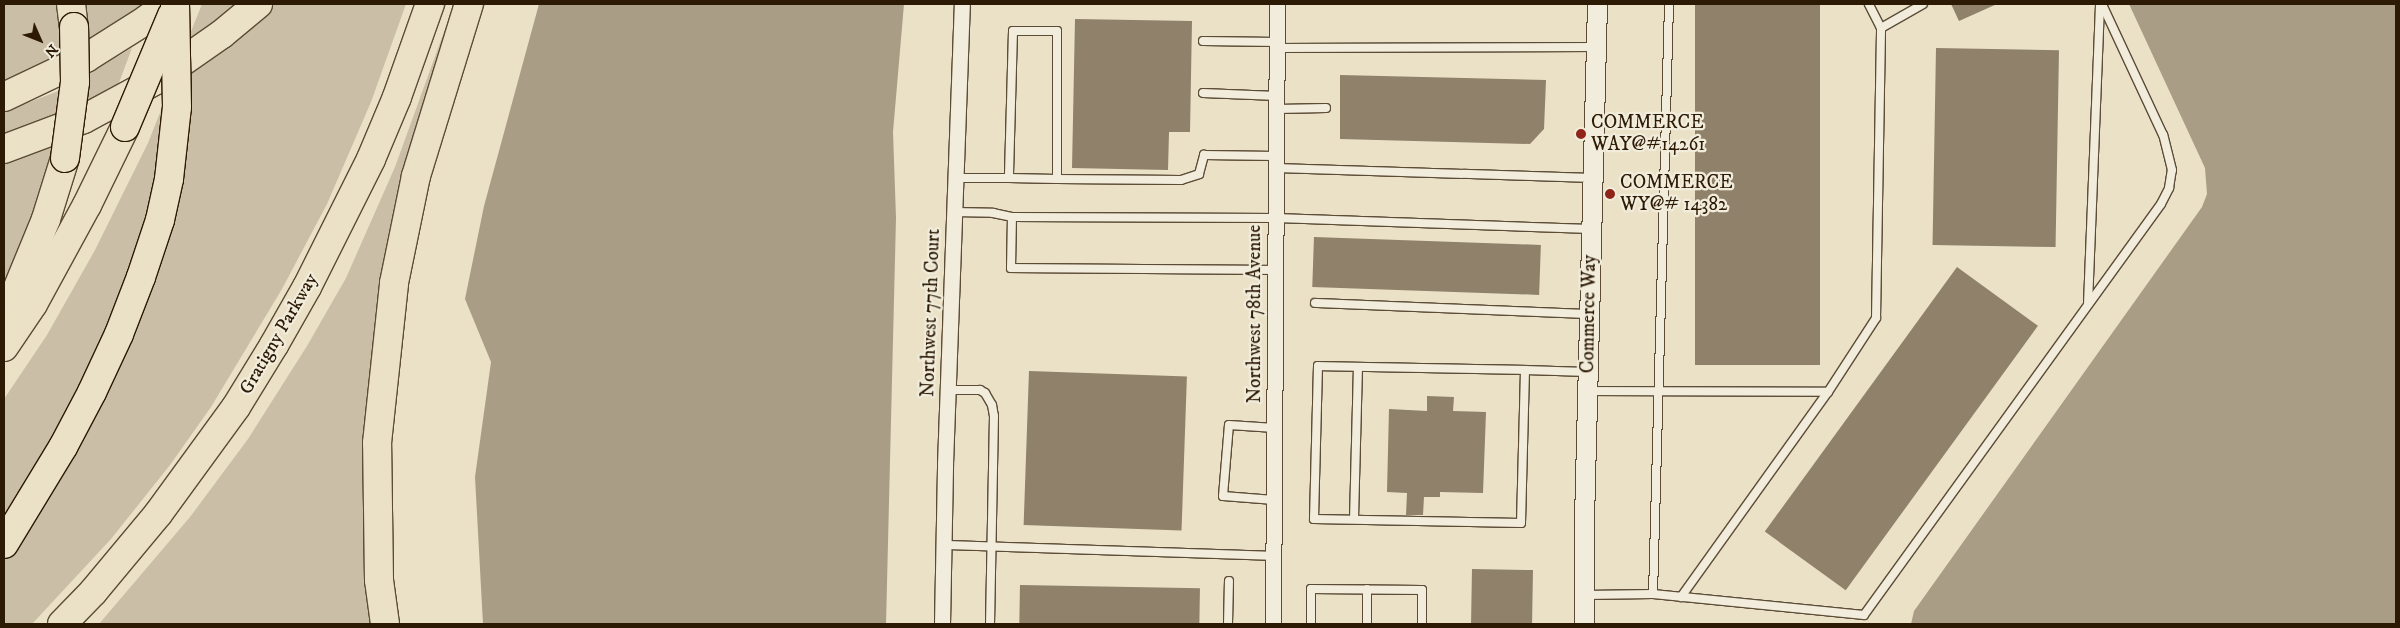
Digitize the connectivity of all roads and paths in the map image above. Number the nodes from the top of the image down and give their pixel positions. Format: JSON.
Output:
{"nodes":[{"id":1,"x":167,"y":4,"type":"edge"},
{"id":2,"x":175,"y":4,"type":"edge"},
{"id":3,"x":258,"y":4,"type":"edge"},
{"id":4,"x":430,"y":4,"type":"edge"},
{"id":5,"x":469,"y":4,"type":"edge"},
{"id":6,"x":962,"y":4,"type":"edge"},
{"id":7,"x":1278,"y":4,"type":"edge"},
{"id":8,"x":1597,"y":4,"type":"edge"},
{"id":9,"x":1669,"y":4,"type":"edge"},
{"id":10,"x":1869,"y":4,"type":"edge"},
{"id":11,"x":1923,"y":4,"type":"edge"},
{"id":12,"x":2101,"y":4,"type":"edge"},
{"id":13,"x":73,"y":15,"type":"edge"},
{"id":14,"x":1881,"y":28,"type":"junction"},
{"id":15,"x":1203,"y":41,"type":"dead end"},
{"id":16,"x":1277,"y":45,"type":"junction"},
{"id":17,"x":1596,"y":47,"type":"junction"},
{"id":18,"x":1203,"y":93,"type":"dead end"},
{"id":19,"x":4,"y":97,"type":"edge"},
{"id":20,"x":1277,"y":102,"type":"junction"},
{"id":21,"x":1326,"y":108,"type":"dead end"},
{"id":22,"x":4,"y":149,"type":"edge"},
{"id":23,"x":1276,"y":162,"type":"junction"},
{"id":24,"x":956,"y":178,"type":"junction"},
{"id":25,"x":1009,"y":178,"type":"junction"},
{"id":26,"x":1592,"y":178,"type":"junction"},
{"id":27,"x":1057,"y":179,"type":"junction"},
{"id":28,"x":954,"y":212,"type":"junction"},
{"id":29,"x":1012,"y":217,"type":"junction"},
{"id":30,"x":1276,"y":218,"type":"junction"},
{"id":31,"x":1591,"y":229,"type":"junction"},
{"id":32,"x":1276,"y":270,"type":"junction"},
{"id":33,"x":1315,"y":303,"type":"dead end"},
{"id":34,"x":2088,"y":304,"type":"junction"},
{"id":35,"x":1589,"y":314,"type":"junction"},
{"id":36,"x":4,"y":321,"type":"edge"},
{"id":37,"x":4,"y":347,"type":"edge"},
{"id":38,"x":1358,"y":367,"type":"junction"},
{"id":39,"x":1525,"y":370,"type":"junction"},
{"id":40,"x":1588,"y":372,"type":"junction"},
{"id":41,"x":948,"y":390,"type":"junction"},
{"id":42,"x":1587,"y":391,"type":"junction"},
{"id":43,"x":1659,"y":392,"type":"junction"},
{"id":44,"x":1828,"y":392,"type":"junction"},
{"id":45,"x":1274,"y":428,"type":"junction"},
{"id":46,"x":1274,"y":500,"type":"junction"},
{"id":47,"x":1354,"y":519,"type":"junction"},
{"id":48,"x":4,"y":544,"type":"edge"},
{"id":49,"x":944,"y":545,"type":"junction"},
{"id":50,"x":992,"y":547,"type":"junction"},
{"id":51,"x":1273,"y":556,"type":"junction"},
{"id":52,"x":1229,"y":581,"type":"dead end"},
{"id":53,"x":1367,"y":590,"type":"junction"},
{"id":54,"x":1653,"y":594,"type":"junction"},
{"id":55,"x":1584,"y":595,"type":"junction"},
{"id":56,"x":1681,"y":597,"type":"junction"},
{"id":57,"x":62,"y":624,"type":"edge"},
{"id":58,"x":385,"y":624,"type":"edge"},
{"id":59,"x":942,"y":624,"type":"edge"},
{"id":60,"x":990,"y":624,"type":"edge"},
{"id":61,"x":1228,"y":624,"type":"edge"},
{"id":62,"x":1273,"y":624,"type":"edge"},
{"id":63,"x":1311,"y":624,"type":"edge"},
{"id":64,"x":1367,"y":624,"type":"edge"},
{"id":65,"x":1422,"y":624,"type":"edge"},
{"id":66,"x":1584,"y":624,"type":"edge"}],
"edges":[{"from":1,"to":19,"type":"highway"},
{"from":2,"to":37,"type":"highway","bridge":true},
{"from":2,"to":48,"type":"highway","bridge":true},
{"from":3,"to":22,"type":"highway"},
{"from":4,"to":57,"type":"highway","name":"Gratigny Parkway"},
{"from":5,"to":58,"type":"highway"},
{"from":6,"to":24,"type":"street","name":"Northwest 77th Court"},
{"from":7,"to":16,"type":"street","name":"Northwest 78th Avenue"},
{"from":8,"to":17,"type":"street","name":"Commerce Way"},
{"from":9,"to":43,"type":"lane"},
{"from":10,"to":14,"type":"lane"},
{"from":11,"to":14,"type":"lane"},
{"from":12,"to":34,"type":"lane"},
{"from":12,"to":34,"type":"lane"},
{"from":13,"to":36,"type":"highway","bridge":true},
{"from":14,"to":44,"type":"lane"},
{"from":15,"to":16,"type":"lane"},
{"from":16,"to":17,"type":"lane"},
{"from":16,"to":20,"type":"street","name":"Northwest 78th Avenue"},
{"from":17,"to":26,"type":"street","name":"Commerce Way"},
{"from":18,"to":20,"type":"lane"},
{"from":20,"to":21,"type":"lane"},
{"from":20,"to":23,"type":"street","name":"Northwest 78th Avenue"},
{"from":23,"to":26,"type":"lane"},
{"from":23,"to":27,"type":"lane"},
{"from":23,"to":30,"type":"street","name":"Northwest 78th Avenue"},
{"from":24,"to":25,"type":"lane"},
{"from":24,"to":28,"type":"street","name":"Northwest 77th Court"},
{"from":25,"to":27,"type":"lane"},
{"from":25,"to":27,"type":"lane"},
{"from":26,"to":31,"type":"street","name":"Commerce Way"},
{"from":28,"to":29,"type":"lane"},
{"from":28,"to":41,"type":"street","name":"Northwest 77th Court"},
{"from":29,"to":30,"type":"lane"},
{"from":29,"to":32,"type":"lane"},
{"from":30,"to":31,"type":"lane"},
{"from":30,"to":32,"type":"street","name":"Northwest 78th Avenue"},
{"from":31,"to":35,"type":"street","name":"Commerce Way"},
{"from":32,"to":45,"type":"street","name":"Northwest 78th Avenue"},
{"from":33,"to":35,"type":"lane"},
{"from":34,"to":56,"type":"lane"},
{"from":35,"to":40,"type":"street","name":"Commerce Way"},
{"from":38,"to":39,"type":"lane"},
{"from":38,"to":47,"type":"lane"},
{"from":38,"to":47,"type":"lane"},
{"from":39,"to":40,"type":"lane"},
{"from":39,"to":47,"type":"lane"},
{"from":40,"to":42,"type":"street","name":"Commerce Way"},
{"from":41,"to":49,"type":"street","name":"Northwest 77th Court"},
{"from":41,"to":50,"type":"lane"},
{"from":42,"to":43,"type":"lane"},
{"from":42,"to":55,"type":"street","name":"Commerce Way"},
{"from":43,"to":44,"type":"lane"},
{"from":43,"to":54,"type":"lane"},
{"from":44,"to":56,"type":"lane"},
{"from":45,"to":46,"type":"street","name":"Northwest 78th Avenue"},
{"from":45,"to":46,"type":"lane"},
{"from":46,"to":51,"type":"street","name":"Northwest 78th Avenue"},
{"from":49,"to":50,"type":"lane"},
{"from":49,"to":59,"type":"street","name":"Northwest 77th Court"},
{"from":50,"to":51,"type":"lane"},
{"from":50,"to":60,"type":"lane"},
{"from":51,"to":62,"type":"street","name":"Northwest 78th Avenue"},
{"from":52,"to":61,"type":"lane"},
{"from":53,"to":63,"type":"lane"},
{"from":53,"to":64,"type":"lane"},
{"from":53,"to":65,"type":"lane"},
{"from":54,"to":55,"type":"lane"},
{"from":54,"to":56,"type":"lane"},
{"from":55,"to":66,"type":"street","name":"Commerce Way"}]}
